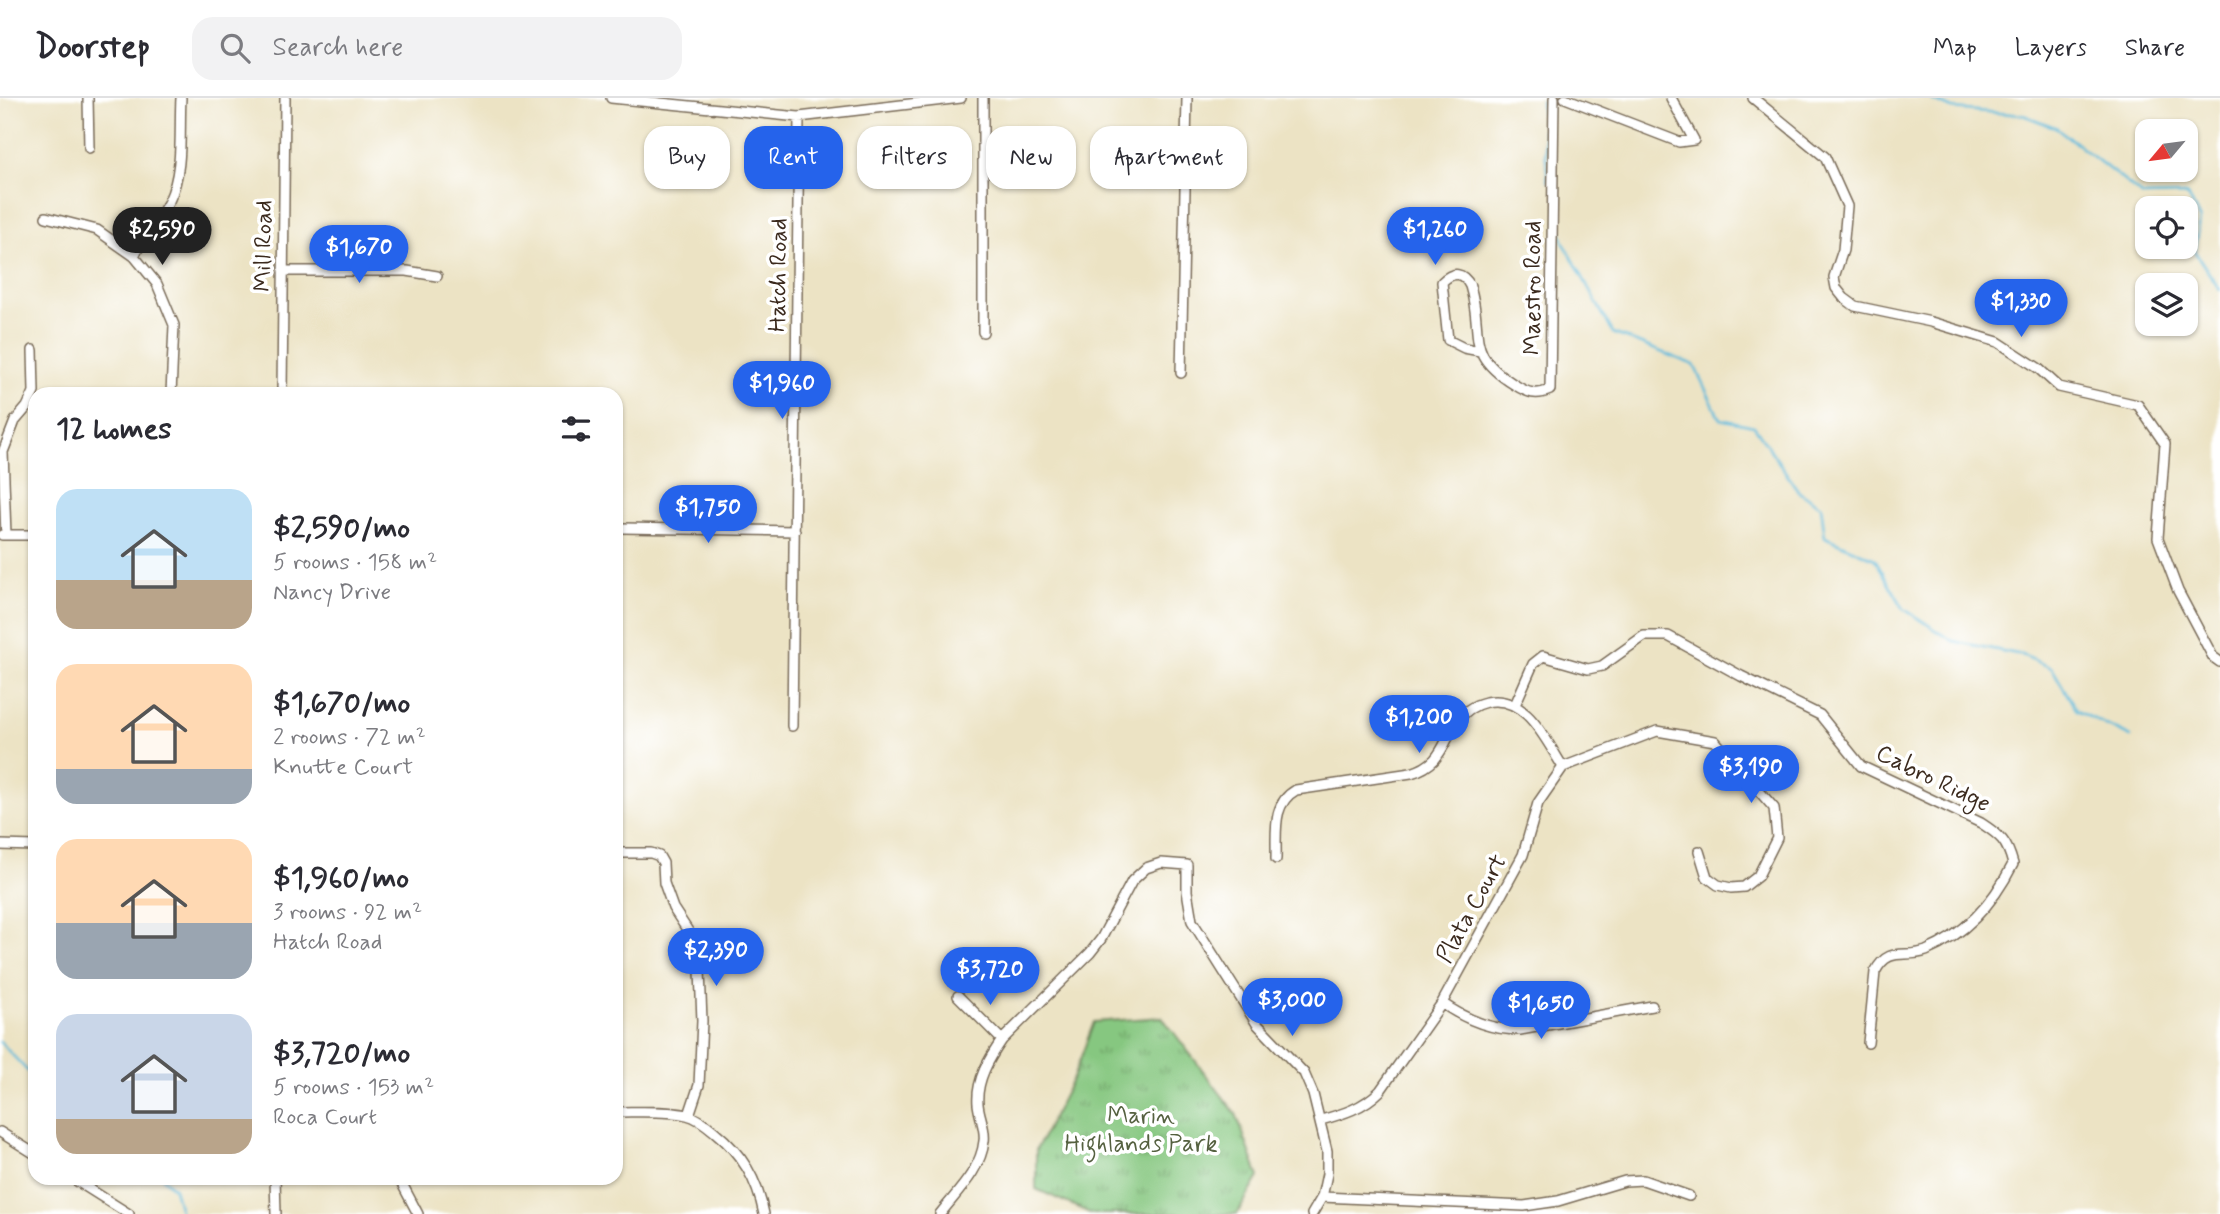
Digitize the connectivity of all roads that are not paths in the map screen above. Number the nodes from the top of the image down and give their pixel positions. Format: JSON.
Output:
{"nodes":[{"id":1,"x":88,"y":98,"type":"edge"},
{"id":2,"x":181,"y":98,"type":"edge"},
{"id":3,"x":285,"y":98,"type":"edge"},
{"id":4,"x":611,"y":98,"type":"edge"},
{"id":5,"x":961,"y":98,"type":"edge"},
{"id":6,"x":983,"y":98,"type":"edge"},
{"id":7,"x":1187,"y":98,"type":"edge"},
{"id":8,"x":1554,"y":98,"type":"edge"},
{"id":9,"x":1565,"y":98,"type":"edge"},
{"id":10,"x":1671,"y":98,"type":"edge"},
{"id":11,"x":1753,"y":98,"type":"edge"},
{"id":12,"x":800,"y":117,"type":"junction"},
{"id":13,"x":89,"y":148,"type":"dead end"},
{"id":14,"x":47,"y":217,"type":"dead end"},
{"id":15,"x":134,"y":256,"type":"junction"},
{"id":16,"x":283,"y":271,"type":"junction"},
{"id":17,"x":437,"y":276,"type":"dead end"},
{"id":18,"x":983,"y":332,"type":"dead end"},
{"id":19,"x":33,"y":350,"type":"dead end"},
{"id":20,"x":1480,"y":351,"type":"junction"},
{"id":21,"x":1181,"y":373,"type":"dead end"},
{"id":22,"x":34,"y":387,"type":"edge"},
{"id":23,"x":172,"y":387,"type":"edge"},
{"id":24,"x":282,"y":387,"type":"edge"},
{"id":25,"x":28,"y":405,"type":"edge"},
{"id":26,"x":623,"y":528,"type":"edge"},
{"id":27,"x":795,"y":531,"type":"junction"},
{"id":28,"x":3,"y":535,"type":"edge"},
{"id":29,"x":28,"y":535,"type":"edge"},
{"id":30,"x":2220,"y":662,"type":"edge"},
{"id":31,"x":1515,"y":705,"type":"junction"},
{"id":32,"x":792,"y":726,"type":"dead end"},
{"id":33,"x":1563,"y":767,"type":"junction"},
{"id":34,"x":0,"y":845,"type":"edge"},
{"id":35,"x":28,"y":846,"type":"edge"},
{"id":36,"x":1699,"y":852,"type":"dead end"},
{"id":37,"x":623,"y":853,"type":"edge"},
{"id":38,"x":1276,"y":859,"type":"dead end"},
{"id":39,"x":958,"y":996,"type":"dead end"},
{"id":40,"x":1442,"y":1003,"type":"junction"},
{"id":41,"x":1652,"y":1006,"type":"dead end"},
{"id":42,"x":1002,"y":1040,"type":"junction"},
{"id":43,"x":1868,"y":1044,"type":"dead end"},
{"id":44,"x":623,"y":1112,"type":"edge"},
{"id":45,"x":688,"y":1115,"type":"junction"},
{"id":46,"x":1321,"y":1120,"type":"junction"},
{"id":47,"x":0,"y":1132,"type":"edge"},
{"id":48,"x":28,"y":1150,"type":"edge"},
{"id":49,"x":83,"y":1185,"type":"edge"},
{"id":50,"x":275,"y":1185,"type":"edge"},
{"id":51,"x":404,"y":1185,"type":"edge"},
{"id":52,"x":1689,"y":1196,"type":"dead end"},
{"id":53,"x":1322,"y":1197,"type":"junction"},
{"id":54,"x":129,"y":1214,"type":"edge"},
{"id":55,"x":275,"y":1214,"type":"edge"},
{"id":56,"x":418,"y":1214,"type":"edge"},
{"id":57,"x":764,"y":1214,"type":"edge"},
{"id":58,"x":940,"y":1214,"type":"edge"},
{"id":59,"x":1312,"y":1214,"type":"edge"}],
"edges":[{"from":1,"to":13,"type":"street"},
{"from":2,"to":15,"type":"street"},
{"from":3,"to":16,"type":"street","name":"Mill Road"},
{"from":4,"to":12,"type":"street"},
{"from":5,"to":12,"type":"street"},
{"from":6,"to":18,"type":"street"},
{"from":7,"to":21,"type":"street"},
{"from":8,"to":20,"type":"street","name":"Maestro Road"},
{"from":9,"to":10,"type":"street"},
{"from":11,"to":30,"type":"street"},
{"from":12,"to":27,"type":"street","name":"Hatch Road"},
{"from":14,"to":15,"type":"street"},
{"from":15,"to":23,"type":"street"},
{"from":16,"to":17,"type":"street"},
{"from":16,"to":24,"type":"street","name":"Mill Road"},
{"from":19,"to":22,"type":"street"},
{"from":20,"to":20,"type":"street","name":"Maestro Road"},
{"from":25,"to":28,"type":"street"},
{"from":26,"to":27,"type":"street"},
{"from":27,"to":32,"type":"street","name":"Hatch Road"},
{"from":28,"to":29,"type":"street"},
{"from":31,"to":33,"type":"street"},
{"from":31,"to":38,"type":"street"},
{"from":31,"to":43,"type":"street","name":"Cabro Ridge"},
{"from":33,"to":36,"type":"street"},
{"from":33,"to":40,"type":"street","name":"Plata Court"},
{"from":34,"to":35,"type":"street"},
{"from":37,"to":45,"type":"street"},
{"from":39,"to":42,"type":"street"},
{"from":40,"to":41,"type":"street"},
{"from":40,"to":46,"type":"street","name":"Plata Court"},
{"from":42,"to":46,"type":"street"},
{"from":42,"to":58,"type":"street"},
{"from":44,"to":45,"type":"street"},
{"from":45,"to":57,"type":"street"},
{"from":46,"to":53,"type":"street"},
{"from":47,"to":48,"type":"street"},
{"from":49,"to":54,"type":"street"},
{"from":50,"to":55,"type":"street"},
{"from":51,"to":56,"type":"street"},
{"from":52,"to":53,"type":"street"},
{"from":53,"to":59,"type":"street"}]}
